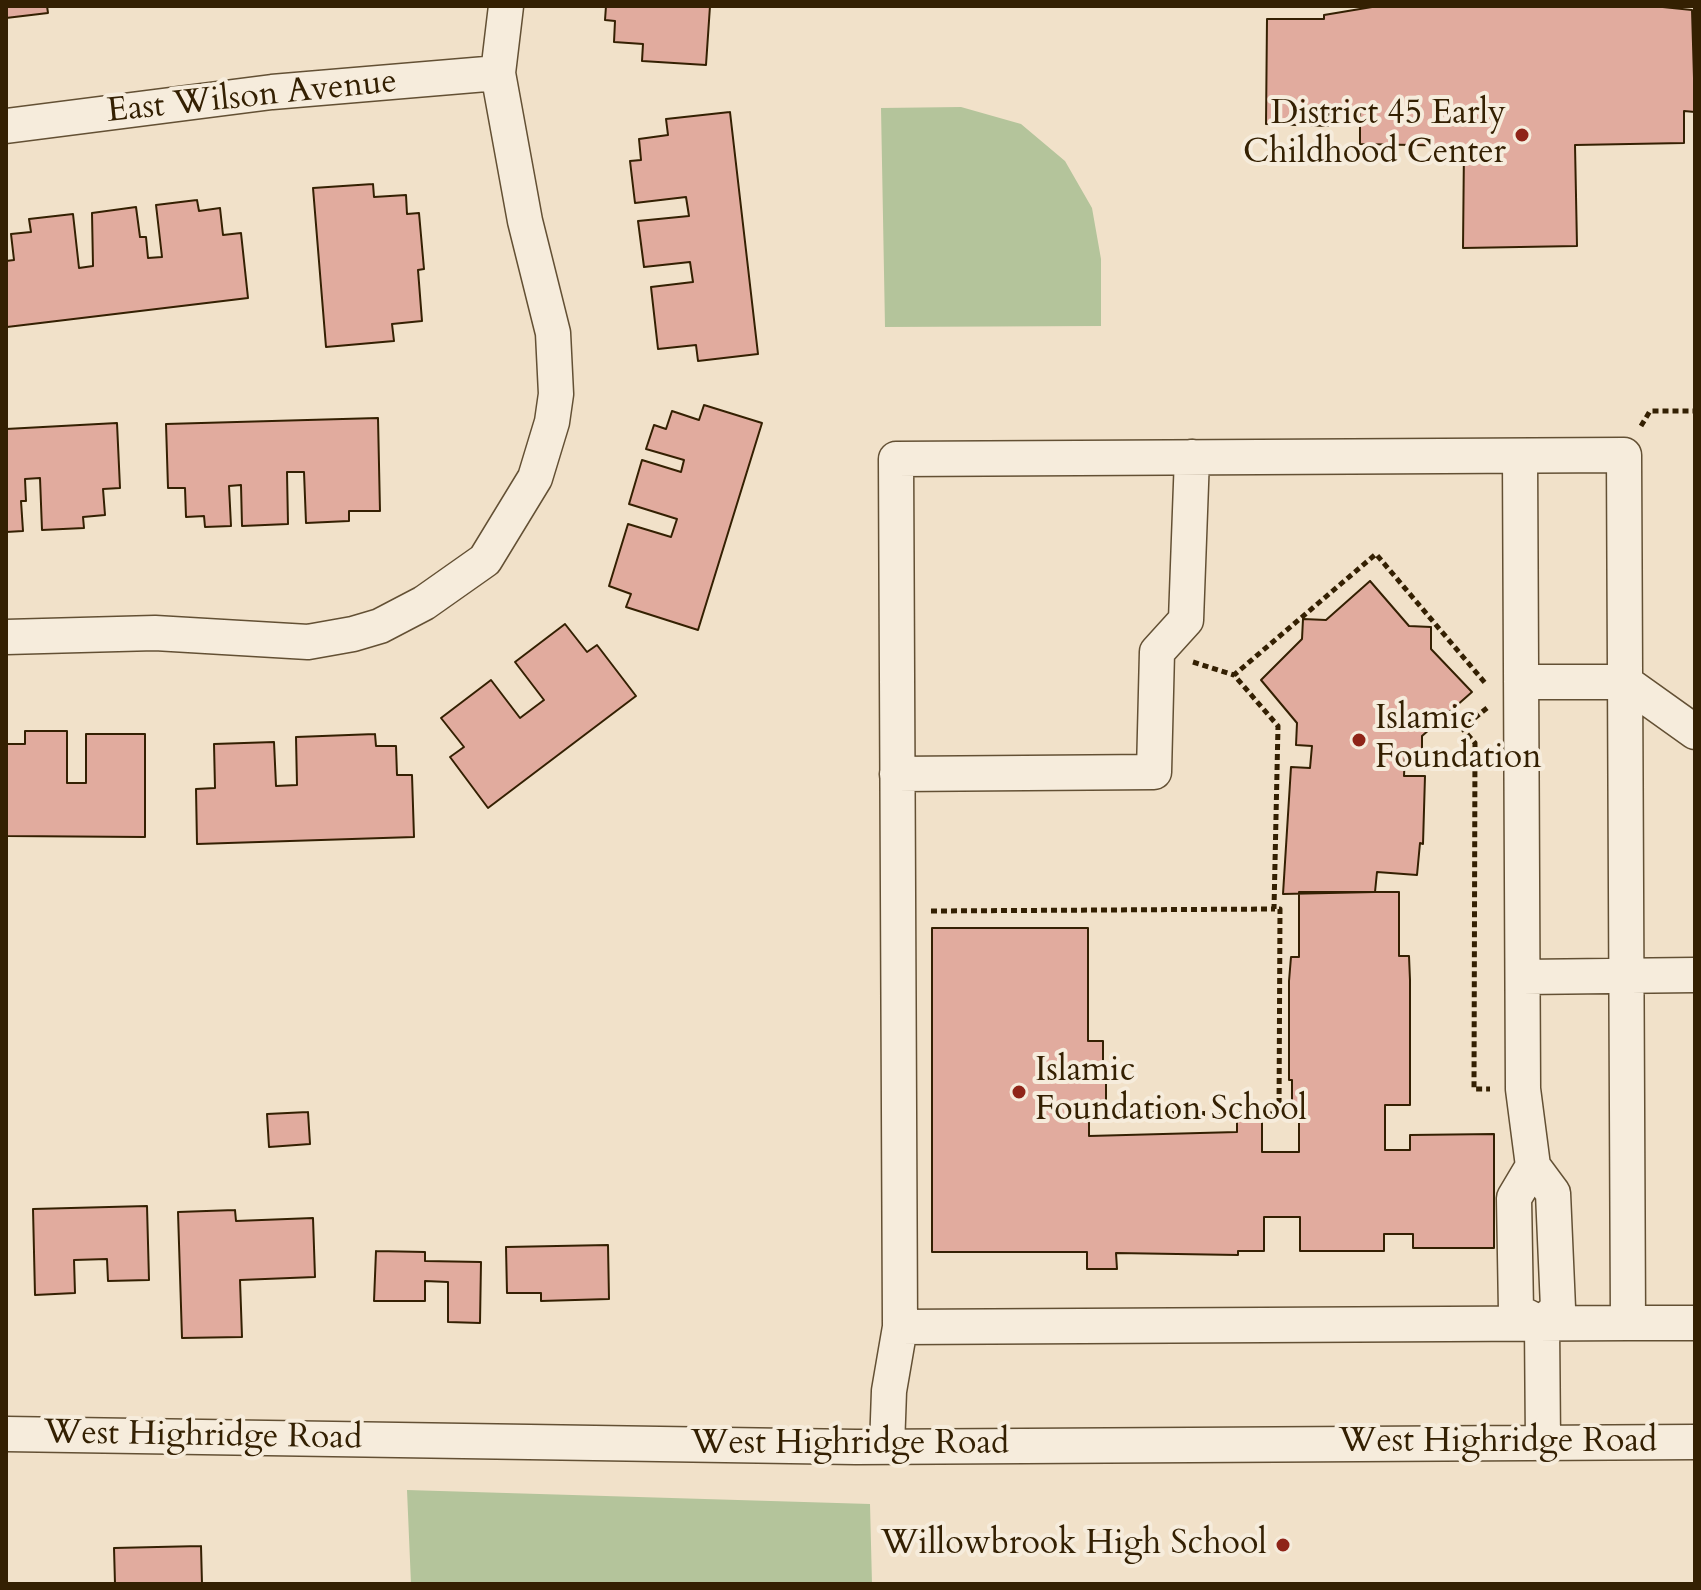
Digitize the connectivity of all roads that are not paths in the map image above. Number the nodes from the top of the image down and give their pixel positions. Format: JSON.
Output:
{"nodes":[{"id":1,"x":506,"y":6,"type":"edge"},
{"id":2,"x":498,"y":73,"type":"junction"},
{"id":3,"x":6,"y":126,"type":"edge"},
{"id":4,"x":1520,"y":456,"type":"junction"},
{"id":5,"x":1192,"y":457,"type":"junction"},
{"id":6,"x":6,"y":637,"type":"edge"},
{"id":7,"x":1625,"y":682,"type":"junction"},
{"id":8,"x":1503,"y":689,"type":"junction"},
{"id":9,"x":1695,"y":732,"type":"edge"},
{"id":10,"x":897,"y":774,"type":"junction"},
{"id":11,"x":1695,"y":975,"type":"edge"},
{"id":12,"x":1626,"y":976,"type":"junction"},
{"id":13,"x":1523,"y":977,"type":"junction"},
{"id":14,"x":1628,"y":1323,"type":"junction"},
{"id":15,"x":1695,"y":1323,"type":"edge"},
{"id":16,"x":1542,"y":1324,"type":"junction"},
{"id":17,"x":900,"y":1327,"type":"junction"},
{"id":18,"x":6,"y":1434,"type":"edge"},
{"id":19,"x":1695,"y":1442,"type":"edge"},
{"id":20,"x":1543,"y":1443,"type":"junction"},
{"id":21,"x":887,"y":1447,"type":"junction"}],
"edges":[{"from":1,"to":2,"type":"street"},
{"from":2,"to":3,"type":"street","name":"East Wilson Avenue"},
{"from":2,"to":6,"type":"street"},
{"from":4,"to":5,"type":"street"},
{"from":4,"to":7,"type":"street"},
{"from":4,"to":8,"type":"street"},
{"from":5,"to":10,"type":"street"},
{"from":5,"to":10,"type":"street"},
{"from":7,"to":8,"type":"street"},
{"from":7,"to":9,"type":"street"},
{"from":7,"to":12,"type":"street"},
{"from":8,"to":13,"type":"street"},
{"from":10,"to":17,"type":"street"},
{"from":11,"to":12,"type":"street"},
{"from":12,"to":13,"type":"street"},
{"from":12,"to":14,"type":"street"},
{"from":13,"to":16,"type":"street"},
{"from":14,"to":15,"type":"street"},
{"from":14,"to":16,"type":"street"},
{"from":16,"to":17,"type":"street"},
{"from":16,"to":20,"type":"street"},
{"from":17,"to":21,"type":"street"},
{"from":18,"to":21,"type":"street","name":"West Highridge Road"},
{"from":19,"to":20,"type":"street","name":"West Highridge Road"},
{"from":20,"to":21,"type":"street","name":"West Highridge Road"}]}
